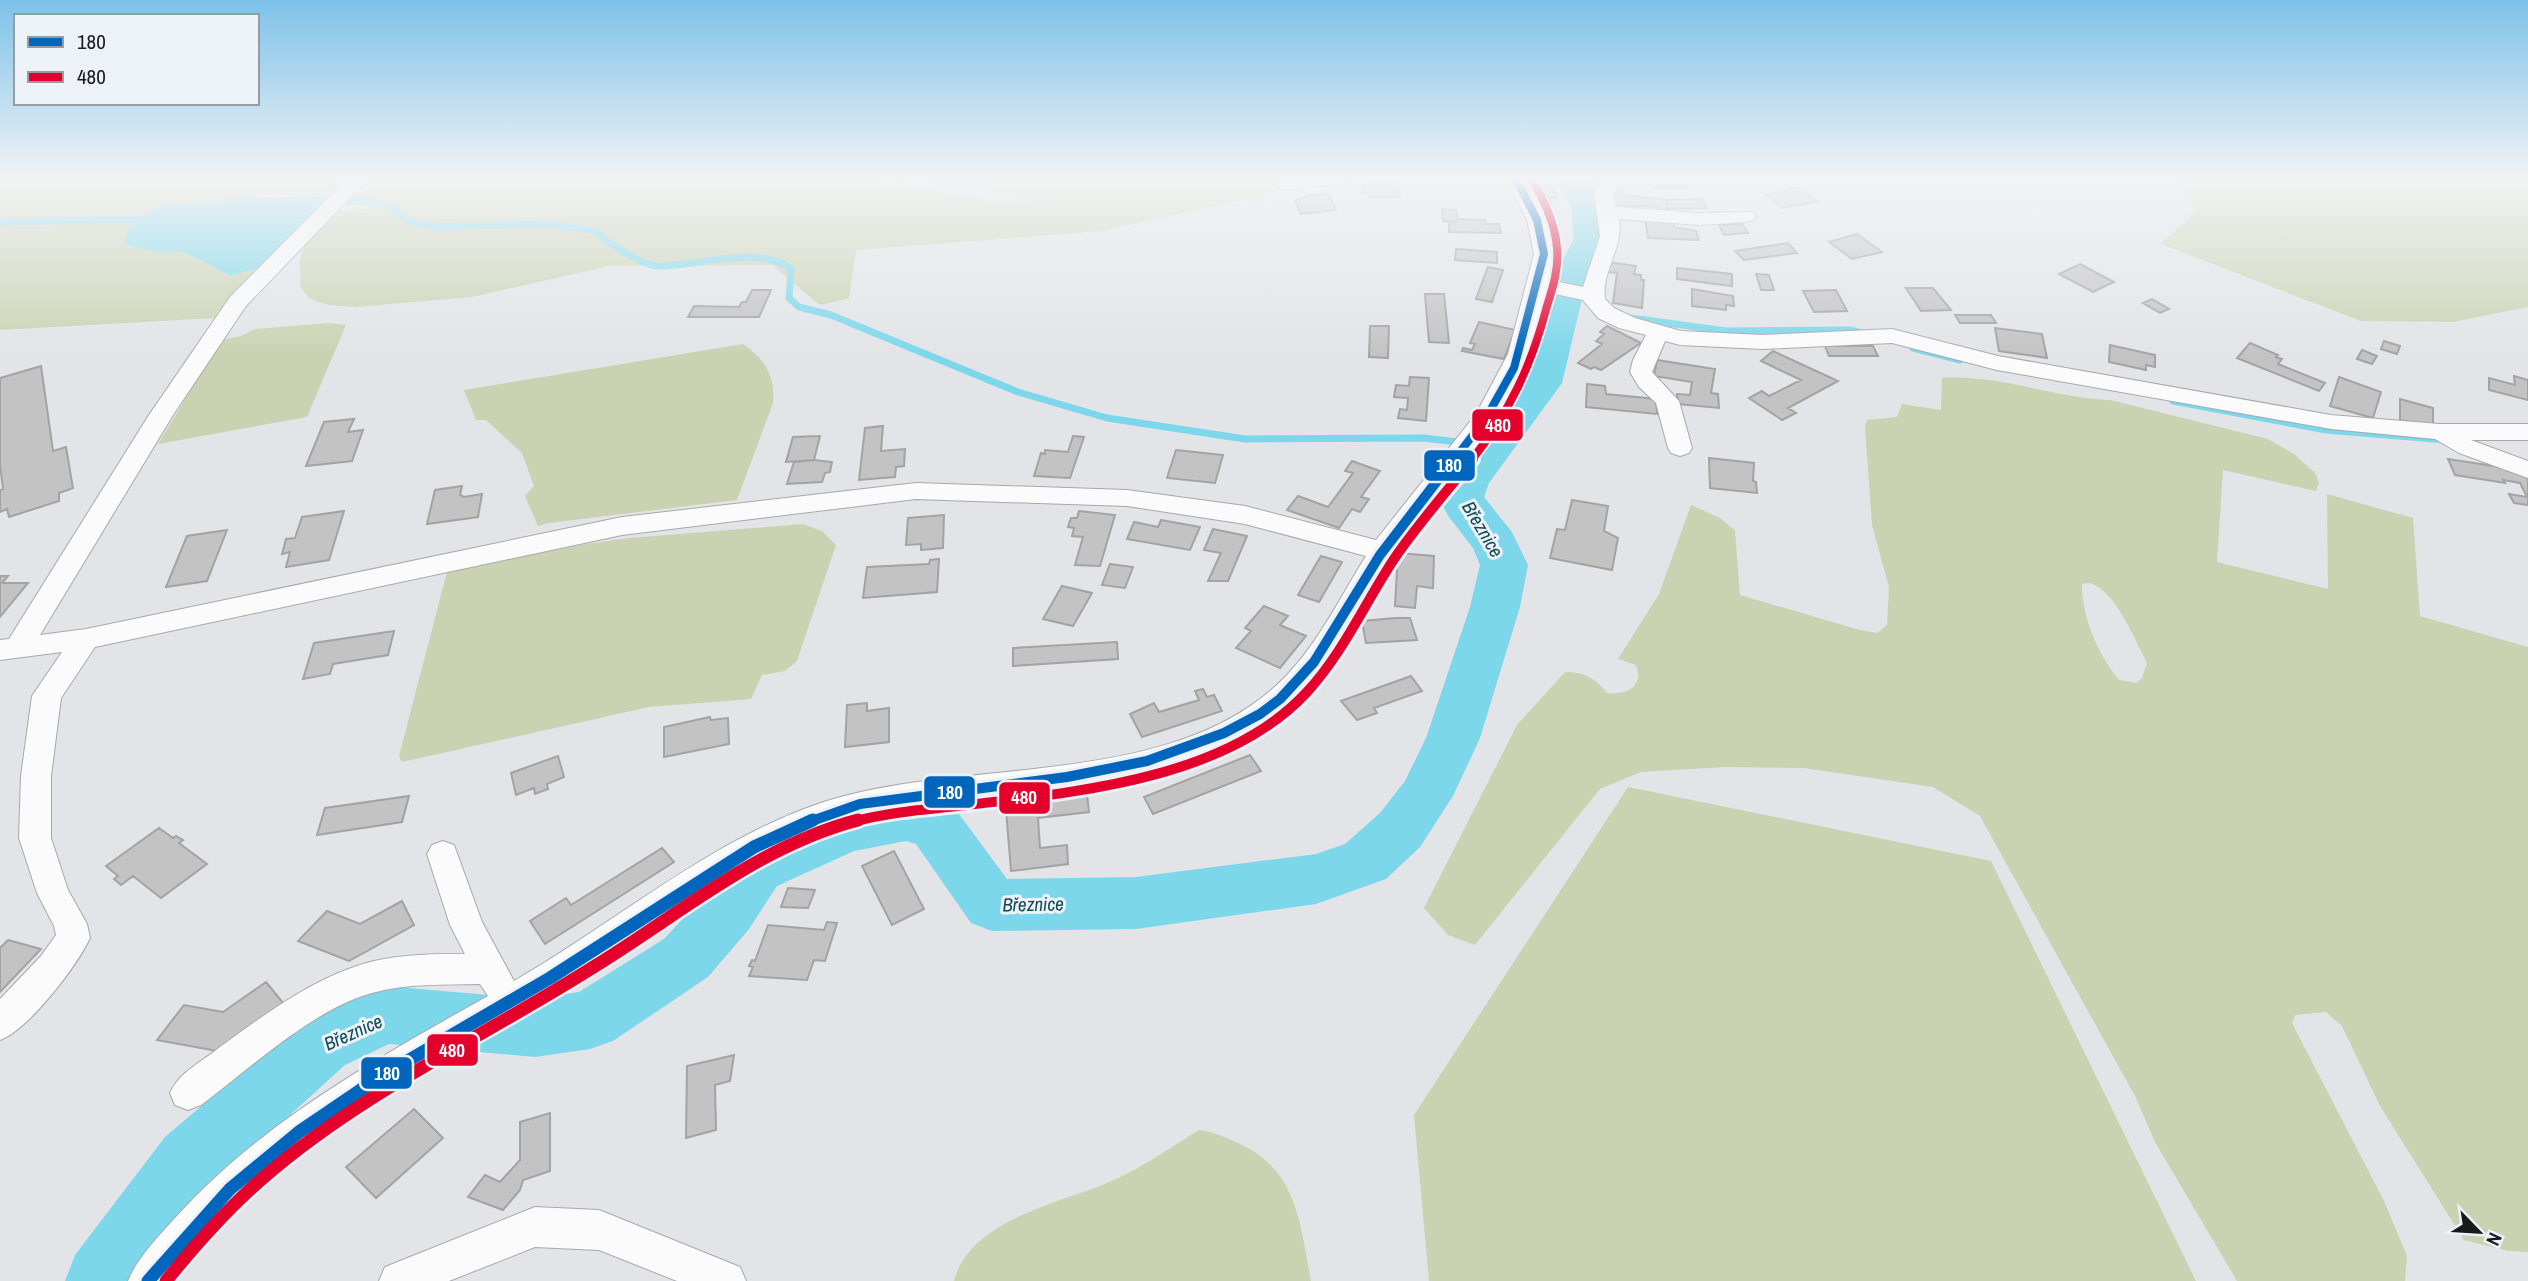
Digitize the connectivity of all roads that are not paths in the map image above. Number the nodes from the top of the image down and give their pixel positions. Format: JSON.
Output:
{"nodes":[{"id":1,"x":302,"y":237,"type":"edge"},
{"id":2,"x":1542,"y":237,"type":"edge"},
{"id":3,"x":1609,"y":237,"type":"edge"},
{"id":4,"x":1545,"y":286,"type":"junction"},
{"id":5,"x":1585,"y":295,"type":"junction"},
{"id":6,"x":1658,"y":334,"type":"junction"},
{"id":7,"x":2439,"y":432,"type":"junction"},
{"id":8,"x":2528,"y":432,"type":"edge"},
{"id":9,"x":1680,"y":448,"type":"dead end"},
{"id":10,"x":2528,"y":470,"type":"edge"},
{"id":11,"x":1382,"y":551,"type":"junction"},
{"id":12,"x":86,"y":639,"type":"junction"},
{"id":13,"x":9,"y":649,"type":"edge"},
{"id":14,"x":443,"y":854,"type":"dead end"},
{"id":15,"x":490,"y":969,"type":"junction"},
{"id":16,"x":496,"y":1009,"type":"junction"},
{"id":17,"x":0,"y":1024,"type":"edge"},
{"id":18,"x":188,"y":1093,"type":"dead end"},
{"id":19,"x":148,"y":1281,"type":"edge"},
{"id":20,"x":399,"y":1281,"type":"edge"},
{"id":21,"x":726,"y":1281,"type":"edge"}],
"edges":[{"from":1,"to":13,"type":"street"},
{"from":2,"to":4,"type":"street"},
{"from":3,"to":5,"type":"street"},
{"from":4,"to":5,"type":"street"},
{"from":4,"to":11,"type":"street"},
{"from":5,"to":6,"type":"street"},
{"from":6,"to":7,"type":"street"},
{"from":6,"to":9,"type":"street"},
{"from":7,"to":8,"type":"street"},
{"from":7,"to":10,"type":"street"},
{"from":11,"to":12,"type":"street"},
{"from":11,"to":16,"type":"street"},
{"from":12,"to":13,"type":"street"},
{"from":12,"to":17,"type":"street"},
{"from":14,"to":15,"type":"street"},
{"from":15,"to":16,"type":"street"},
{"from":15,"to":18,"type":"street"},
{"from":16,"to":19,"type":"street"},
{"from":20,"to":21,"type":"street"}]}
